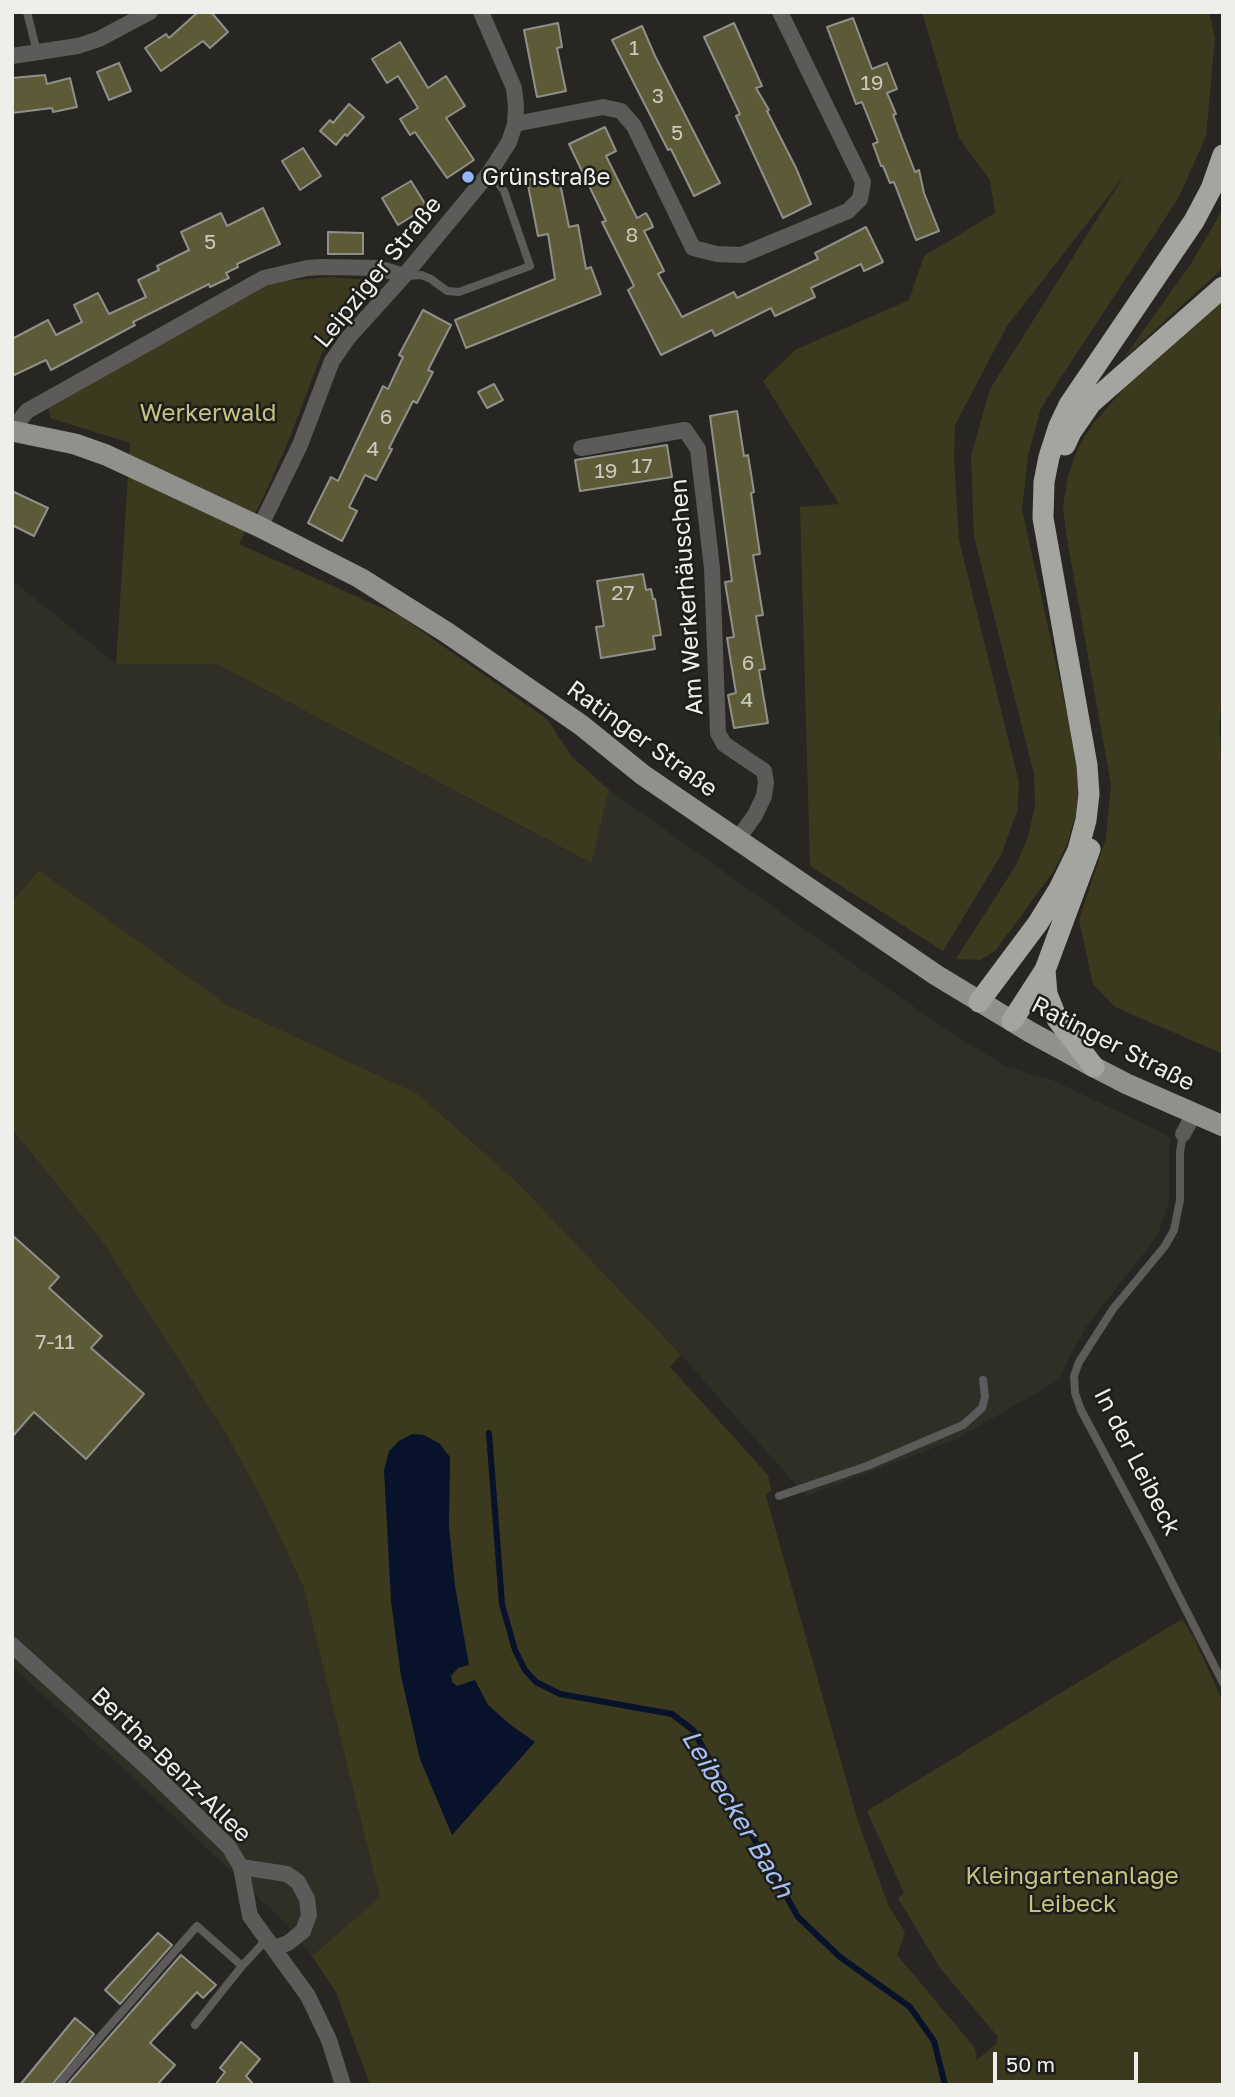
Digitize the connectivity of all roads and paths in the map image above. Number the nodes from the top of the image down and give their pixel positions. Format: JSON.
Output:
{"nodes":[{"id":1,"x":27,"y":12,"type":"edge"},
{"id":2,"x":481,"y":12,"type":"edge"},
{"id":3,"x":780,"y":12,"type":"edge"},
{"id":4,"x":138,"y":15,"type":"edge"},
{"id":5,"x":37,"y":52,"type":"junction"},
{"id":6,"x":12,"y":56,"type":"edge"},
{"id":7,"x":515,"y":124,"type":"junction"},
{"id":8,"x":1223,"y":155,"type":"edge"},
{"id":9,"x":490,"y":172,"type":"junction"},
{"id":10,"x":404,"y":276,"type":"junction"},
{"id":11,"x":1223,"y":287,"type":"edge"},
{"id":12,"x":12,"y":430,"type":"edge"},
{"id":13,"x":581,"y":448,"type":"dead end"},
{"id":14,"x":260,"y":527,"type":"junction"},
{"id":15,"x":737,"y":840,"type":"junction"},
{"id":16,"x":1045,"y":970,"type":"junction"},
{"id":17,"x":979,"y":1002,"type":"junction"},
{"id":18,"x":1012,"y":1021,"type":"junction"},
{"id":19,"x":1094,"y":1067,"type":"junction"},
{"id":20,"x":1194,"y":1114,"type":"junction"},
{"id":21,"x":1223,"y":1126,"type":"edge"},
{"id":22,"x":1183,"y":1135,"type":"joint"},
{"id":23,"x":983,"y":1380,"type":"dead end"},
{"id":24,"x":779,"y":1496,"type":"dead end"},
{"id":25,"x":12,"y":1645,"type":"edge"},
{"id":26,"x":1223,"y":1683,"type":"edge"},
{"id":27,"x":241,"y":1867,"type":"junction"},
{"id":28,"x":271,"y":1944,"type":"junction"},
{"id":29,"x":243,"y":1966,"type":"junction"},
{"id":30,"x":195,"y":2025,"type":"dead end"},
{"id":31,"x":58,"y":2085,"type":"edge"},
{"id":32,"x":343,"y":2085,"type":"edge"}],
"edges":[{"from":1,"to":5,"type":"lane"},
{"from":2,"to":7,"type":"street","name":"Leipziger Straße"},
{"from":3,"to":7,"type":"street"},
{"from":4,"to":5,"type":"street"},
{"from":5,"to":6,"type":"street"},
{"from":7,"to":9,"type":"street","name":"Leipziger Straße"},
{"from":8,"to":17,"type":"highway"},
{"from":9,"to":10,"type":"street","name":"Leipziger Straße"},
{"from":9,"to":10,"type":"lane"},
{"from":10,"to":12,"type":"street"},
{"from":10,"to":14,"type":"street","name":"Leipziger Straße"},
{"from":11,"to":16,"type":"highway"},
{"from":12,"to":14,"type":"main road","name":"Ratinger Straße"},
{"from":13,"to":15,"type":"street","name":"Am Werkerhäuschen"},
{"from":14,"to":15,"type":"main road","name":"Ratinger Straße"},
{"from":15,"to":17,"type":"main road","name":"Ratinger Straße"},
{"from":16,"to":18,"type":"highway"},
{"from":16,"to":19,"type":"highway"},
{"from":17,"to":18,"type":"main road","name":"Ratinger Straße"},
{"from":18,"to":19,"type":"main road","name":"Ratinger Straße"},
{"from":19,"to":20,"type":"main road","name":"Ratinger Straße"},
{"from":20,"to":21,"type":"main road","name":"Ratinger Straße"},
{"from":20,"to":22,"type":"street","name":"In der Leibeck"},
{"from":22,"to":26,"type":"lane","name":"In der Leibeck"},
{"from":23,"to":24,"type":"lane"},
{"from":25,"to":27,"type":"street","name":"Bertha-Benz-Allee"},
{"from":27,"to":28,"type":"street","name":"Bertha-Benz-Allee"},
{"from":27,"to":28,"type":"street"},
{"from":28,"to":29,"type":"lane"},
{"from":28,"to":32,"type":"street","name":"Bertha-Benz-Allee"},
{"from":29,"to":30,"type":"lane"},
{"from":29,"to":31,"type":"lane"}]}
